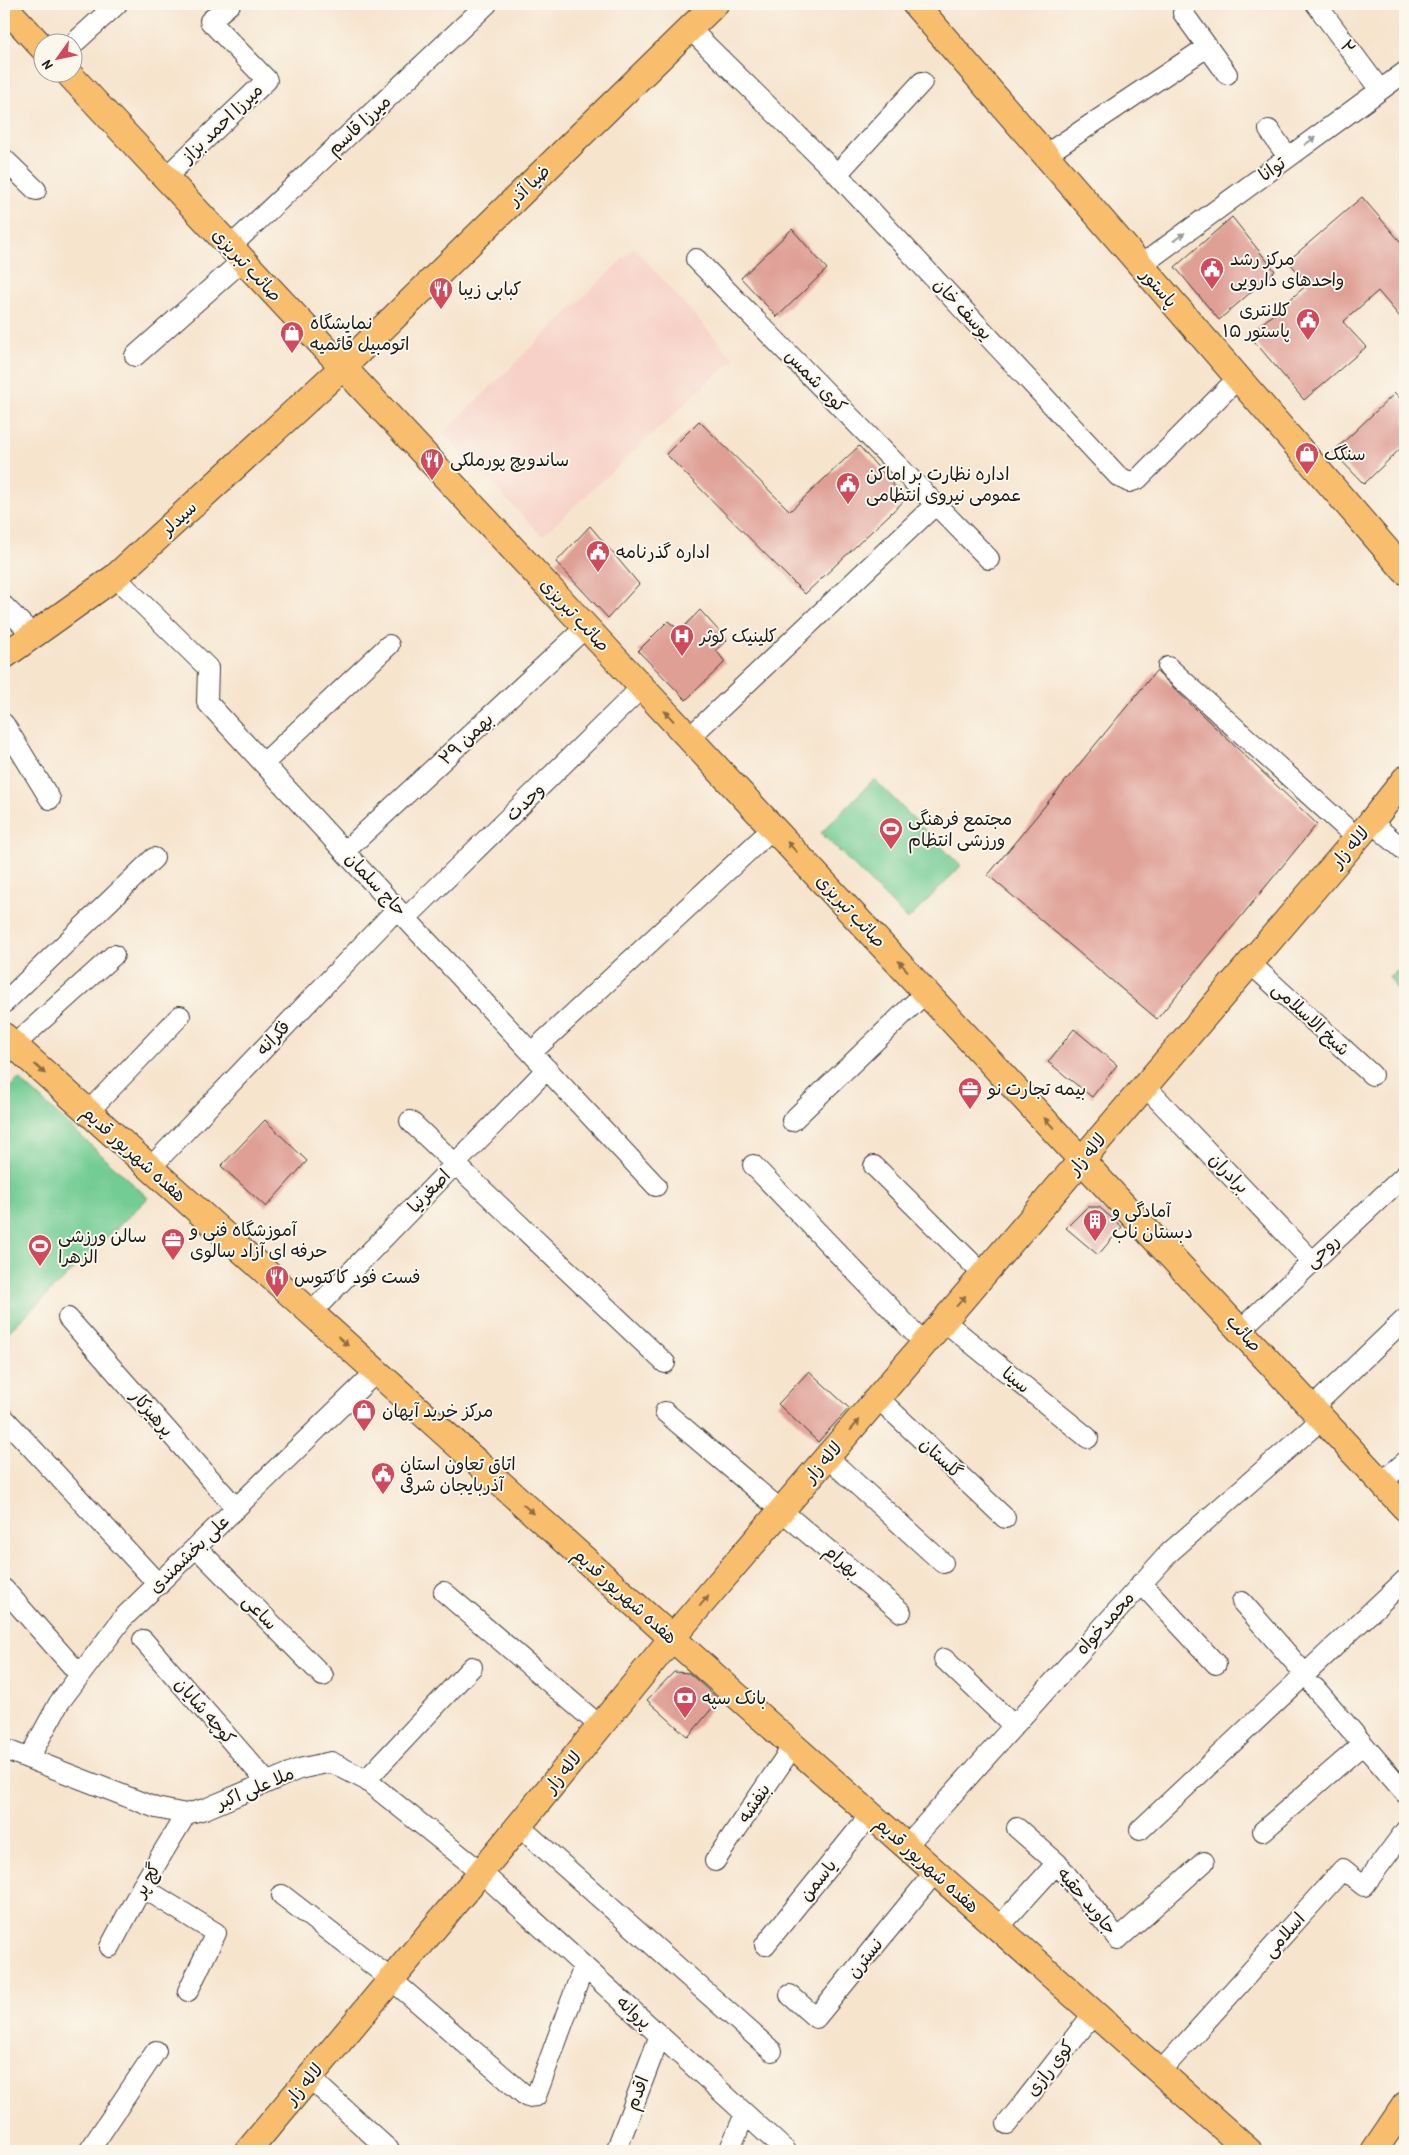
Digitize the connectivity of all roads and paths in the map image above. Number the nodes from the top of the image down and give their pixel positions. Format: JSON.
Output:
{"nodes":[{"id":1,"x":118,"y":4,"type":"edge"},
{"id":2,"x":230,"y":4,"type":"edge"},
{"id":3,"x":487,"y":4,"type":"edge"},
{"id":4,"x":715,"y":4,"type":"edge"},
{"id":5,"x":915,"y":4,"type":"edge"},
{"id":6,"x":1316,"y":4,"type":"edge"},
{"id":7,"x":4,"y":6,"type":"edge"},
{"id":8,"x":1183,"y":13,"type":"dead end"},
{"id":9,"x":690,"y":29,"type":"junction"},
{"id":10,"x":32,"y":36,"type":"edge"},
{"id":11,"x":82,"y":36,"type":"edge"},
{"id":12,"x":1207,"y":47,"type":"junction"},
{"id":13,"x":1405,"y":72,"type":"edge"},
{"id":14,"x":1227,"y":74,"type":"dead end"},
{"id":15,"x":76,"y":82,"type":"edge"},
{"id":16,"x":922,"y":82,"type":"dead end"},
{"id":17,"x":1380,"y":90,"type":"junction"},
{"id":18,"x":1269,"y":130,"type":"dead end"},
{"id":19,"x":1045,"y":155,"type":"junction"},
{"id":20,"x":1288,"y":157,"type":"junction"},
{"id":21,"x":4,"y":159,"type":"edge"},
{"id":22,"x":837,"y":174,"type":"junction"},
{"id":23,"x":166,"y":178,"type":"junction"},
{"id":24,"x":36,"y":190,"type":"dead end"},
{"id":25,"x":236,"y":253,"type":"junction"},
{"id":26,"x":696,"y":259,"type":"dead end"},
{"id":27,"x":1140,"y":266,"type":"junction"},
{"id":28,"x":135,"y":356,"type":"dead end"},
{"id":29,"x":343,"y":367,"type":"junction"},
{"id":30,"x":1238,"y":378,"type":"junction"},
{"id":31,"x":936,"y":504,"type":"junction"},
{"id":32,"x":989,"y":559,"type":"dead end"},
{"id":33,"x":1405,"y":571,"type":"edge"},
{"id":34,"x":115,"y":577,"type":"junction"},
{"id":35,"x":4,"y":606,"type":"edge"},
{"id":36,"x":586,"y":627,"type":"junction"},
{"id":37,"x":33,"y":635,"type":"junction"},
{"id":38,"x":389,"y":644,"type":"dead end"},
{"id":39,"x":4,"y":656,"type":"edge"},
{"id":40,"x":1168,"y":667,"type":"dead end"},
{"id":41,"x":642,"y":687,"type":"junction"},
{"id":42,"x":4,"y":724,"type":"edge"},
{"id":43,"x":689,"y":738,"type":"junction"},
{"id":44,"x":264,"y":763,"type":"junction"},
{"id":45,"x":1405,"y":779,"type":"edge"},
{"id":46,"x":50,"y":799,"type":"dead end"},
{"id":47,"x":773,"y":828,"type":"junction"},
{"id":48,"x":1364,"y":830,"type":"junction"},
{"id":49,"x":345,"y":851,"type":"junction"},
{"id":50,"x":1405,"y":851,"type":"edge"},
{"id":51,"x":154,"y":858,"type":"dead end"},
{"id":52,"x":402,"y":913,"type":"junction"},
{"id":53,"x":114,"y":955,"type":"dead end"},
{"id":54,"x":1250,"y":963,"type":"junction"},
{"id":55,"x":926,"y":992,"type":"junction"},
{"id":56,"x":4,"y":1003,"type":"edge"},
{"id":57,"x":180,"y":1016,"type":"dead end"},
{"id":58,"x":9,"y":1041,"type":"edge"},
{"id":59,"x":532,"y":1052,"type":"junction"},
{"id":60,"x":547,"y":1069,"type":"junction"},
{"id":61,"x":1372,"y":1075,"type":"dead end"},
{"id":62,"x":1145,"y":1086,"type":"junction"},
{"id":63,"x":88,"y":1112,"type":"junction"},
{"id":64,"x":410,"y":1121,"type":"dead end"},
{"id":65,"x":792,"y":1122,"type":"dead end"},
{"id":66,"x":1083,"y":1159,"type":"junction"},
{"id":67,"x":455,"y":1164,"type":"junction"},
{"id":68,"x":753,"y":1165,"type":"dead end"},
{"id":69,"x":874,"y":1166,"type":"dead end"},
{"id":70,"x":150,"y":1168,"type":"junction"},
{"id":71,"x":1405,"y":1175,"type":"edge"},
{"id":72,"x":656,"y":1186,"type":"dead end"},
{"id":73,"x":1312,"y":1261,"type":"junction"},
{"id":74,"x":984,"y":1275,"type":"junction"},
{"id":75,"x":311,"y":1313,"type":"junction"},
{"id":76,"x":68,"y":1318,"type":"dead end"},
{"id":77,"x":1405,"y":1320,"type":"edge"},
{"id":78,"x":944,"y":1321,"type":"junction"},
{"id":79,"x":1241,"y":1329,"type":"junction"},
{"id":80,"x":925,"y":1344,"type":"junction"},
{"id":81,"x":664,"y":1363,"type":"dead end"},
{"id":82,"x":376,"y":1372,"type":"junction"},
{"id":83,"x":878,"y":1398,"type":"junction"},
{"id":84,"x":665,"y":1412,"type":"dead end"},
{"id":85,"x":1317,"y":1414,"type":"junction"},
{"id":86,"x":4,"y":1418,"type":"edge"},
{"id":87,"x":1088,"y":1438,"type":"dead end"},
{"id":88,"x":827,"y":1457,"type":"junction"},
{"id":89,"x":1405,"y":1462,"type":"edge"},
{"id":90,"x":1382,"y":1482,"type":"junction"},
{"id":91,"x":236,"y":1508,"type":"junction"},
{"id":92,"x":1405,"y":1508,"type":"edge"},
{"id":93,"x":782,"y":1510,"type":"junction"},
{"id":94,"x":1004,"y":1518,"type":"dead end"},
{"id":95,"x":196,"y":1547,"type":"junction"},
{"id":96,"x":943,"y":1563,"type":"dead end"},
{"id":97,"x":1405,"y":1580,"type":"edge"},
{"id":98,"x":1141,"y":1582,"type":"junction"},
{"id":99,"x":159,"y":1585,"type":"junction"},
{"id":100,"x":4,"y":1589,"type":"edge"},
{"id":101,"x":444,"y":1592,"type":"dead end"},
{"id":102,"x":1242,"y":1602,"type":"dead end"},
{"id":103,"x":901,"y":1612,"type":"dead end"},
{"id":104,"x":672,"y":1638,"type":"junction"},
{"id":105,"x":143,"y":1640,"type":"dead end"},
{"id":106,"x":944,"y":1659,"type":"dead end"},
{"id":107,"x":1216,"y":1664,"type":"dead end"},
{"id":108,"x":472,"y":1667,"type":"dead end"},
{"id":109,"x":80,"y":1675,"type":"junction"},
{"id":110,"x":323,"y":1676,"type":"dead end"},
{"id":111,"x":1310,"y":1681,"type":"junction"},
{"id":112,"x":600,"y":1726,"type":"junction"},
{"id":113,"x":1014,"y":1726,"type":"junction"},
{"id":114,"x":1363,"y":1744,"type":"junction"},
{"id":115,"x":793,"y":1746,"type":"junction"},
{"id":116,"x":4,"y":1749,"type":"edge"},
{"id":117,"x":29,"y":1758,"type":"junction"},
{"id":118,"x":366,"y":1780,"type":"junction"},
{"id":119,"x":268,"y":1782,"type":"junction"},
{"id":120,"x":1405,"y":1793,"type":"edge"},
{"id":121,"x":186,"y":1814,"type":"junction"},
{"id":122,"x":870,"y":1814,"type":"junction"},
{"id":123,"x":519,"y":1826,"type":"junction"},
{"id":124,"x":1017,"y":1828,"type":"dead end"},
{"id":125,"x":1140,"y":1830,"type":"dead end"},
{"id":126,"x":1263,"y":1831,"type":"dead end"},
{"id":127,"x":1405,"y":1831,"type":"edge"},
{"id":128,"x":906,"y":1846,"type":"junction"},
{"id":129,"x":716,"y":1861,"type":"dead end"},
{"id":130,"x":1204,"y":1862,"type":"dead end"},
{"id":131,"x":1057,"y":1863,"type":"junction"},
{"id":132,"x":481,"y":1872,"type":"junction"},
{"id":133,"x":935,"y":1872,"type":"junction"},
{"id":134,"x":142,"y":1887,"type":"junction"},
{"id":135,"x":282,"y":1895,"type":"dead end"},
{"id":136,"x":998,"y":1928,"type":"junction"},
{"id":137,"x":765,"y":1944,"type":"dead end"},
{"id":138,"x":110,"y":1947,"type":"dead end"},
{"id":139,"x":584,"y":1966,"type":"junction"},
{"id":140,"x":392,"y":1980,"type":"junction"},
{"id":141,"x":188,"y":1990,"type":"dead end"},
{"id":142,"x":790,"y":1996,"type":"dead end"},
{"id":143,"x":1094,"y":2013,"type":"junction"},
{"id":144,"x":660,"y":2035,"type":"junction"},
{"id":145,"x":772,"y":2050,"type":"dead end"},
{"id":146,"x":156,"y":2051,"type":"dead end"},
{"id":147,"x":1160,"y":2072,"type":"junction"},
{"id":148,"x":310,"y":2078,"type":"junction"},
{"id":149,"x":745,"y":2114,"type":"junction"},
{"id":150,"x":1401,"y":2121,"type":"edge"},
{"id":151,"x":1006,"y":2124,"type":"dead end"},
{"id":152,"x":622,"y":2150,"type":"edge"},
{"id":153,"x":89,"y":2151,"type":"edge"},
{"id":154,"x":248,"y":2151,"type":"edge"},
{"id":155,"x":390,"y":2151,"type":"edge"},
{"id":156,"x":729,"y":2151,"type":"edge"},
{"id":157,"x":786,"y":2151,"type":"edge"},
{"id":158,"x":1249,"y":2151,"type":"edge"},
{"id":159,"x":1374,"y":2151,"type":"edge"}],
"edges":[{"from":1,"to":11,"type":"street"},
{"from":2,"to":23,"type":"street","name":"میرزا احمد بزاز"},
{"from":3,"to":25,"type":"street","name":"میرزا قاسم"},
{"from":4,"to":9,"type":"main road","name":"ضیا آذر"},
{"from":5,"to":19,"type":"main road","name":"پاستور"},
{"from":6,"to":17,"type":"street","name":"۲"},
{"from":7,"to":10,"type":"main road"},
{"from":8,"to":12,"type":"street"},
{"from":9,"to":22,"type":"street","name":"یوسف خان"},
{"from":9,"to":29,"type":"main road","name":"ضیا آذر"},
{"from":12,"to":14,"type":"street"},
{"from":12,"to":19,"type":"street"},
{"from":13,"to":17,"type":"street","name":"توانا"},
{"from":15,"to":23,"type":"main road","name":"صائب تبریزی"},
{"from":16,"to":22,"type":"street"},
{"from":20,"to":17,"type":"street","name":"توانا","one_way":true},
{"from":18,"to":20,"type":"street"},
{"from":19,"to":27,"type":"main road","name":"پاستور"},
{"from":27,"to":20,"type":"street","name":"توانا","one_way":true},
{"from":21,"to":24,"type":"street"},
{"from":22,"to":30,"type":"street","name":"یوسف خان"},
{"from":23,"to":25,"type":"main road","name":"صائب تبریزی"},
{"from":25,"to":28,"type":"street","name":"میرزا قاسم"},
{"from":25,"to":29,"type":"main road","name":"صائب تبریزی"},
{"from":26,"to":31,"type":"street","name":"کوی شمس"},
{"from":27,"to":30,"type":"main road","name":"پاستور"},
{"from":29,"to":34,"type":"main road","name":"سیدلر"},
{"from":29,"to":36,"type":"main road","name":"صائب تبریزی"},
{"from":30,"to":33,"type":"main road","name":"پاستور"},
{"from":31,"to":32,"type":"street","name":"کوی شمس"},
{"from":31,"to":43,"type":"street"},
{"from":34,"to":37,"type":"main road","name":"سیدلر"},
{"from":34,"to":44,"type":"street","name":"حاج سلمان"},
{"from":35,"to":37,"type":"street"},
{"from":36,"to":41,"type":"main road","name":"صائب تبریزی"},
{"from":36,"to":49,"type":"street","name":"۲۹ بهمن"},
{"from":37,"to":39,"type":"main road","name":"سیدلر"},
{"from":38,"to":44,"type":"street"},
{"from":40,"to":48,"type":"street"},
{"from":43,"to":41,"type":"main road","name":"صائب تبریزی","one_way":true},
{"from":41,"to":52,"type":"street","name":"وحدت"},
{"from":42,"to":46,"type":"street"},
{"from":43,"to":47,"type":"main road","name":"صائب تبریزی"},
{"from":44,"to":49,"type":"street","name":"حاج سلمان"},
{"from":45,"to":48,"type":"main road","name":"لاله زار"},
{"from":55,"to":47,"type":"main road","name":"صائب تبریزی","one_way":true},
{"from":47,"to":59,"type":"street"},
{"from":48,"to":50,"type":"street"},
{"from":48,"to":54,"type":"main road","name":"لاله زار"},
{"from":49,"to":52,"type":"street","name":"حاج سلمان"},
{"from":51,"to":56,"type":"street"},
{"from":52,"to":59,"type":"street","name":"حاج سلمان"},
{"from":52,"to":70,"type":"street","name":"فکرانه"},
{"from":53,"to":58,"type":"street"},
{"from":54,"to":61,"type":"street","name":"شیخ الاسلامی"},
{"from":54,"to":62,"type":"main road","name":"لاله زار"},
{"from":55,"to":65,"type":"street"},
{"from":66,"to":55,"type":"main road","name":"صائب تبریزی","one_way":true},
{"from":57,"to":63,"type":"street"},
{"from":58,"to":63,"type":"main road","name":"هفده شهریور قدیم","one_way":true},
{"from":59,"to":60,"type":"street","name":"حاج سلمان"},
{"from":60,"to":67,"type":"street","name":"اصغرنیا"},
{"from":60,"to":72,"type":"street","name":"حاج سلمان"},
{"from":62,"to":66,"type":"main road","name":"لاله زار"},
{"from":62,"to":73,"type":"street","name":"برادران"},
{"from":63,"to":70,"type":"main road","name":"هفده شهریور قدیم"},
{"from":64,"to":67,"type":"street"},
{"from":66,"to":74,"type":"main road","name":"لاله زار"},
{"from":66,"to":79,"type":"main road","name":"صائب"},
{"from":67,"to":75,"type":"street","name":"اصغرنیا"},
{"from":67,"to":81,"type":"street"},
{"from":68,"to":80,"type":"street"},
{"from":69,"to":74,"type":"street"},
{"from":70,"to":75,"type":"main road","name":"هفده شهریور قدیم"},
{"from":71,"to":73,"type":"street","name":"روحی"},
{"from":73,"to":79,"type":"street","name":"روحی"},
{"from":78,"to":74,"type":"main road","name":"لاله زار","one_way":true},
{"from":75,"to":82,"type":"main road","name":"هفده شهریور قدیم","one_way":true},
{"from":76,"to":91,"type":"street","name":"پرهیزکار"},
{"from":77,"to":85,"type":"street","name":"محمدخواه"},
{"from":78,"to":80,"type":"main road","name":"لاله زار"},
{"from":78,"to":87,"type":"street","name":"سینا"},
{"from":79,"to":85,"type":"main road","name":"صائب"},
{"from":80,"to":83,"type":"main road","name":"لاله زار"},
{"from":82,"to":91,"type":"street","name":"علی بخشمندی"},
{"from":82,"to":104,"type":"main road","name":"هفده شهریور قدیم","one_way":true},
{"from":88,"to":83,"type":"main road","name":"لاله زار","one_way":true},
{"from":83,"to":94,"type":"street","name":"گلستان"},
{"from":84,"to":93,"type":"street","name":"بهرام"},
{"from":85,"to":90,"type":"main road","name":"صائب"},
{"from":85,"to":98,"type":"street","name":"محمدخواه"},
{"from":86,"to":99,"type":"street"},
{"from":88,"to":93,"type":"main road","name":"لاله زار"},
{"from":88,"to":96,"type":"street"},
{"from":89,"to":90,"type":"street"},
{"from":90,"to":92,"type":"main road","name":"صائب"},
{"from":91,"to":95,"type":"street","name":"علی بخشمندی"},
{"from":93,"to":103,"type":"street","name":"بهرام"},
{"from":104,"to":93,"type":"main road","name":"لاله زار","one_way":true},
{"from":95,"to":99,"type":"street","name":"علی بخشمندی"},
{"from":95,"to":110,"type":"street","name":"ساعی"},
{"from":97,"to":111,"type":"street"},
{"from":98,"to":107,"type":"street"},
{"from":98,"to":113,"type":"street","name":"محمدخواه"},
{"from":99,"to":109,"type":"street","name":"علی بخشمندی"},
{"from":100,"to":109,"type":"street"},
{"from":101,"to":112,"type":"street"},
{"from":102,"to":111,"type":"street"},
{"from":104,"to":112,"type":"main road","name":"لاله زار"},
{"from":104,"to":115,"type":"main road","name":"هفده شهریور قدیم"},
{"from":105,"to":119,"type":"street","name":"کوچه شایان"},
{"from":106,"to":113,"type":"street"},
{"from":108,"to":118,"type":"street"},
{"from":109,"to":117,"type":"street","name":"علی بخشمندی"},
{"from":111,"to":114,"type":"street"},
{"from":111,"to":125,"type":"street"},
{"from":112,"to":123,"type":"main road","name":"لاله زار"},
{"from":113,"to":128,"type":"street","name":"محمدخواه"},
{"from":114,"to":120,"type":"street"},
{"from":114,"to":126,"type":"street"},
{"from":115,"to":122,"type":"main road","name":"هفده شهریور قدیم"},
{"from":115,"to":129,"type":"street","name":"بنفشه"},
{"from":116,"to":117,"type":"street","name":"ملا علی اکبر"},
{"from":117,"to":121,"type":"street","name":"ملا علی اکبر"},
{"from":118,"to":119,"type":"street","name":"ملا علی اکبر"},
{"from":118,"to":132,"type":"street","name":"ملا علی اکبر"},
{"from":119,"to":121,"type":"street","name":"ملا علی اکبر"},
{"from":121,"to":134,"type":"street","name":"گچ پر"},
{"from":122,"to":128,"type":"main road","name":"هفده شهریور قدیم"},
{"from":122,"to":137,"type":"street","name":"یاسمن"},
{"from":123,"to":132,"type":"main road","name":"لاله زار"},
{"from":123,"to":145,"type":"street"},
{"from":124,"to":131,"type":"street"},
{"from":127,"to":147,"type":"street","name":"اسلامی"},
{"from":128,"to":133,"type":"main road","name":"هفده شهریور قدیم"},
{"from":130,"to":131,"type":"street","name":"جاوید حقیه"},
{"from":131,"to":136,"type":"street","name":"جاوید حقیه"},
{"from":132,"to":139,"type":"street","name":"پروانه"},
{"from":132,"to":140,"type":"main road","name":"لاله زار"},
{"from":133,"to":136,"type":"main road","name":"هفده شهریور قدیم"},
{"from":133,"to":142,"type":"street","name":"نسترن"},
{"from":134,"to":138,"type":"street","name":"گچ پر"},
{"from":134,"to":141,"type":"street"},
{"from":135,"to":140,"type":"street"},
{"from":136,"to":143,"type":"main road","name":"هفده شهریور قدیم"},
{"from":139,"to":140,"type":"street"},
{"from":139,"to":144,"type":"street","name":"پروانه"},
{"from":140,"to":148,"type":"main road","name":"لاله زار"},
{"from":143,"to":147,"type":"main road","name":"هفده شهریور قدیم"},
{"from":143,"to":151,"type":"street","name":"کوی رازی"},
{"from":144,"to":149,"type":"street","name":"پروانه"},
{"from":144,"to":152,"type":"street","name":"اقدم"},
{"from":146,"to":153,"type":"street"},
{"from":147,"to":158,"type":"main road","name":"هفده شهریور قدیم"},
{"from":148,"to":154,"type":"main road","name":"لاله زار"},
{"from":148,"to":155,"type":"street"},
{"from":149,"to":156,"type":"street"},
{"from":149,"to":157,"type":"street","name":"پروانه"},
{"from":150,"to":159,"type":"main road"}]}
